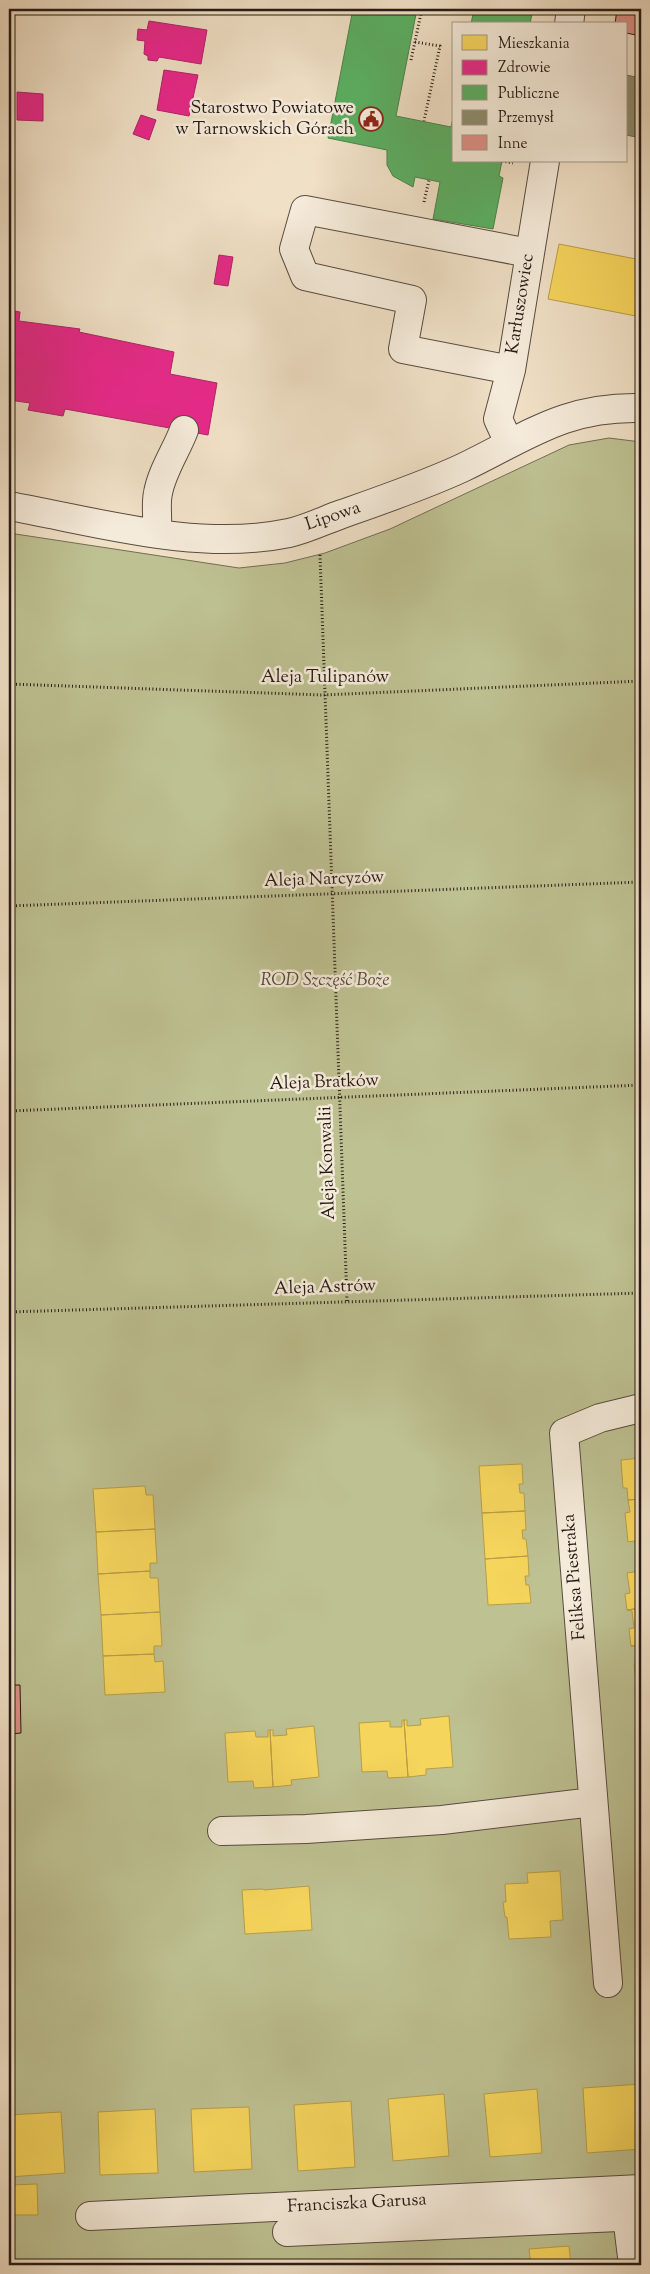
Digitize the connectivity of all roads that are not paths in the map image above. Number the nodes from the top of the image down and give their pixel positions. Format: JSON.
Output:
{"nodes":[{"id":1,"x":571,"y":9,"type":"edge"},
{"id":2,"x":569,"y":22,"type":"edge"},
{"id":3,"x":545,"y":162,"type":"edge"},
{"id":4,"x":529,"y":253,"type":"junction"},
{"id":5,"x":511,"y":370,"type":"junction"},
{"id":6,"x":641,"y":408,"type":"edge"},
{"id":7,"x":184,"y":430,"type":"dead end"},
{"id":8,"x":509,"y":443,"type":"junction"},
{"id":9,"x":9,"y":506,"type":"edge"},
{"id":10,"x":156,"y":533,"type":"junction"},
{"id":11,"x":641,"y":1408,"type":"edge"},
{"id":12,"x":593,"y":1802,"type":"junction"},
{"id":13,"x":222,"y":1831,"type":"dead end"},
{"id":14,"x":608,"y":1983,"type":"dead end"},
{"id":15,"x":633,"y":2190,"type":"edge"},
{"id":16,"x":90,"y":2216,"type":"dead end"},
{"id":17,"x":634,"y":2217,"type":"edge"},
{"id":18,"x":287,"y":2232,"type":"dead end"},
{"id":19,"x":634,"y":2265,"type":"edge"}],
"edges":[{"from":1,"to":2,"type":"street"},
{"from":3,"to":4,"type":"street","name":"Karłuszowiec"},
{"from":4,"to":5,"type":"street","name":"Karłuszowiec"},
{"from":4,"to":5,"type":"street"},
{"from":5,"to":8,"type":"street","name":"Karłuszowiec"},
{"from":6,"to":8,"type":"street","name":"Lipowa"},
{"from":7,"to":10,"type":"street"},
{"from":8,"to":10,"type":"street","name":"Lipowa"},
{"from":9,"to":10,"type":"street","name":"Lipowa"},
{"from":11,"to":12,"type":"street","name":"Feliksa Piestraka"},
{"from":12,"to":13,"type":"street"},
{"from":12,"to":14,"type":"street","name":"Feliksa Piestraka"},
{"from":15,"to":16,"type":"street","name":"Franciszka Garusa"},
{"from":15,"to":17,"type":"street","name":"Franciszka Garusa"},
{"from":17,"to":18,"type":"street","name":"Franciszka Garusa"},
{"from":17,"to":19,"type":"street","name":"Franciszka Garusa"}]}
